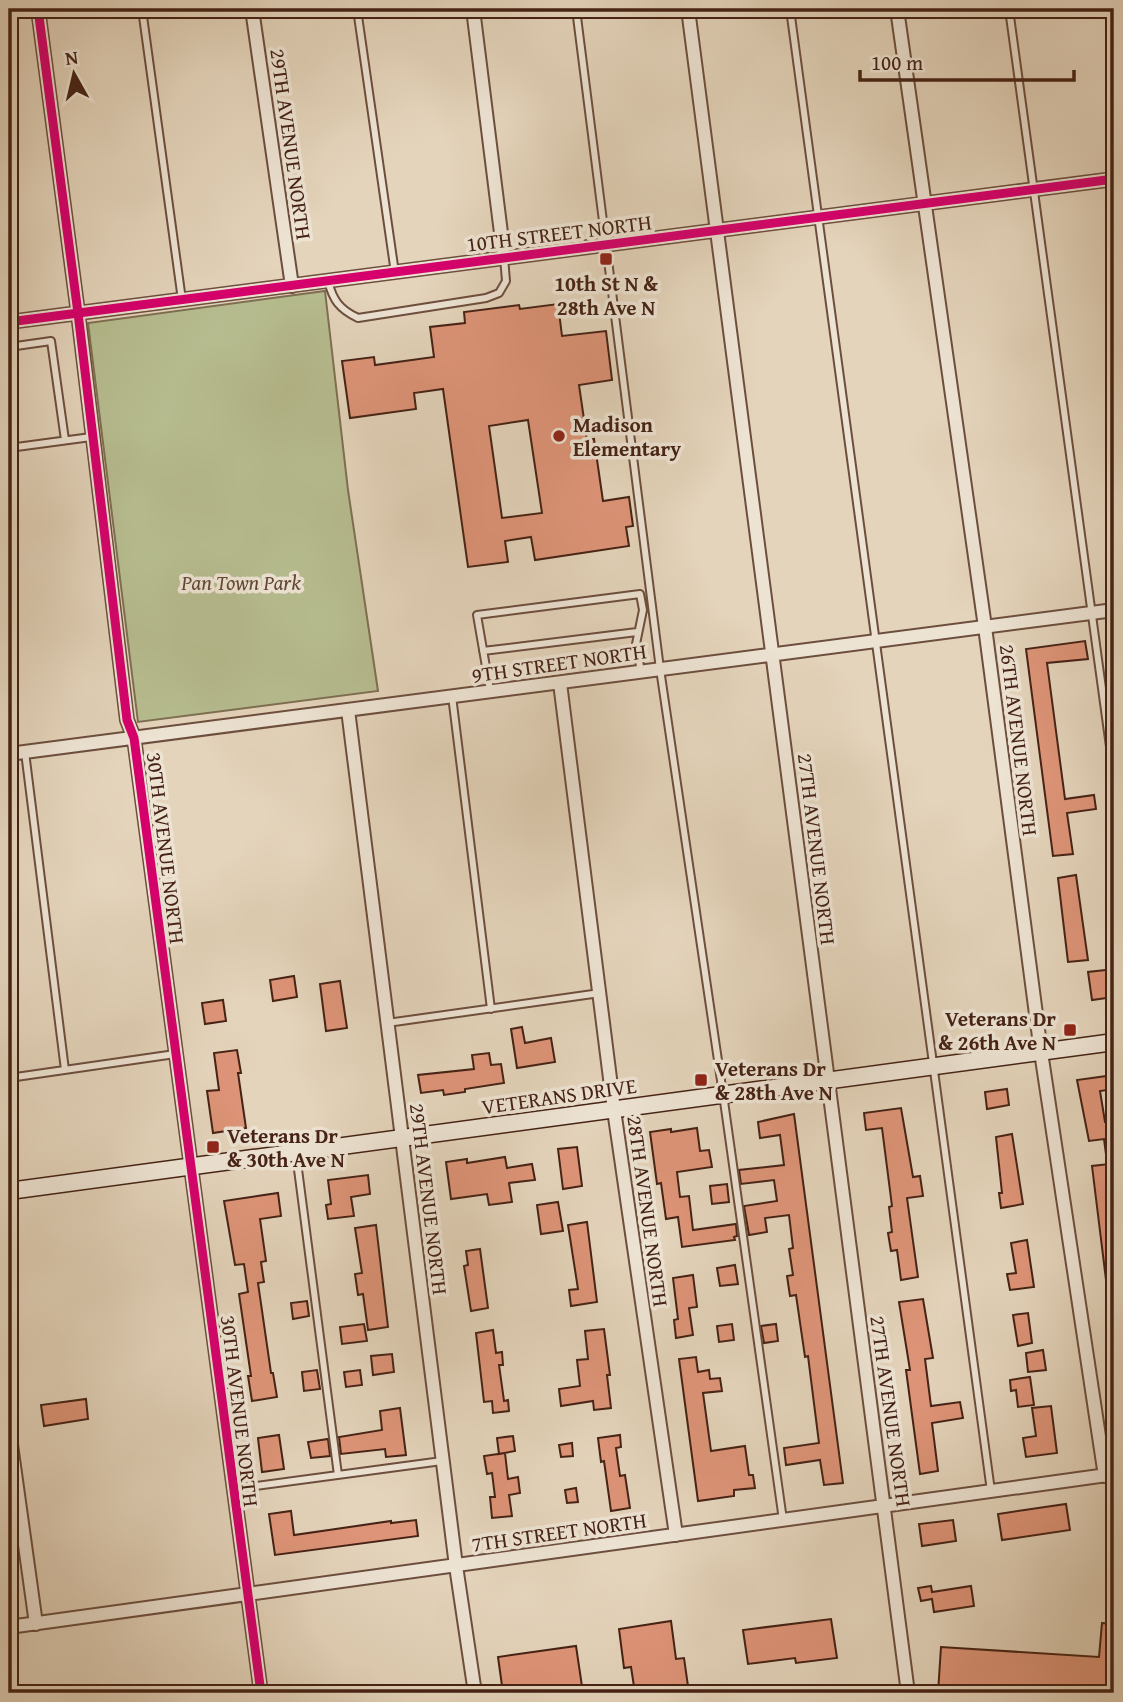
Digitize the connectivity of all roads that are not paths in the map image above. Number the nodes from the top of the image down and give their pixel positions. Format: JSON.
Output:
{"nodes":[{"id":1,"x":38,"y":9,"type":"edge"},
{"id":2,"x":142,"y":9,"type":"edge"},
{"id":3,"x":252,"y":9,"type":"edge"},
{"id":4,"x":357,"y":9,"type":"edge"},
{"id":5,"x":473,"y":9,"type":"edge"},
{"id":6,"x":576,"y":9,"type":"edge"},
{"id":7,"x":688,"y":9,"type":"edge"},
{"id":8,"x":790,"y":9,"type":"edge"},
{"id":9,"x":897,"y":9,"type":"edge"},
{"id":10,"x":1009,"y":9,"type":"edge"},
{"id":11,"x":1114,"y":179,"type":"edge"},
{"id":12,"x":1034,"y":190,"type":"junction"},
{"id":13,"x":925,"y":204,"type":"junction"},
{"id":14,"x":818,"y":218,"type":"junction"},
{"id":15,"x":717,"y":231,"type":"junction"},
{"id":16,"x":606,"y":245,"type":"junction"},
{"id":17,"x":504,"y":257,"type":"junction"},
{"id":18,"x":395,"y":272,"type":"junction"},
{"id":19,"x":328,"y":281,"type":"junction"},
{"id":20,"x":292,"y":286,"type":"junction"},
{"id":21,"x":182,"y":300,"type":"junction"},
{"id":22,"x":78,"y":313,"type":"junction"},
{"id":23,"x":9,"y":323,"type":"edge"},
{"id":24,"x":9,"y":347,"type":"edge"},
{"id":25,"x":91,"y":437,"type":"junction"},
{"id":26,"x":65,"y":440,"type":"junction"},
{"id":27,"x":9,"y":448,"type":"edge"},
{"id":28,"x":1114,"y":610,"type":"edge"},
{"id":29,"x":1092,"y":612,"type":"junction"},
{"id":30,"x":985,"y":626,"type":"junction"},
{"id":31,"x":637,"y":632,"type":"junction"},
{"id":32,"x":876,"y":641,"type":"junction"},
{"id":33,"x":483,"y":651,"type":"junction"},
{"id":34,"x":773,"y":654,"type":"junction"},
{"id":35,"x":660,"y":669,"type":"junction"},
{"id":36,"x":641,"y":671,"type":"junction"},
{"id":37,"x":560,"y":683,"type":"junction"},
{"id":38,"x":491,"y":692,"type":"junction"},
{"id":39,"x":452,"y":696,"type":"junction"},
{"id":40,"x":348,"y":710,"type":"junction"},
{"id":41,"x":134,"y":738,"type":"junction"},
{"id":42,"x":25,"y":752,"type":"junction"},
{"id":43,"x":9,"y":754,"type":"edge"},
{"id":44,"x":1114,"y":776,"type":"edge"},
{"id":45,"x":600,"y":993,"type":"junction"},
{"id":46,"x":491,"y":1009,"type":"junction"},
{"id":47,"x":387,"y":1023,"type":"junction"},
{"id":48,"x":1114,"y":1042,"type":"edge"},
{"id":49,"x":1041,"y":1052,"type":"junction"},
{"id":50,"x":175,"y":1054,"type":"junction"},
{"id":51,"x":935,"y":1066,"type":"junction"},
{"id":52,"x":65,"y":1070,"type":"junction"},
{"id":53,"x":9,"y":1078,"type":"edge"},
{"id":54,"x":827,"y":1080,"type":"junction"},
{"id":55,"x":723,"y":1094,"type":"junction"},
{"id":56,"x":614,"y":1110,"type":"junction"},
{"id":57,"x":402,"y":1139,"type":"junction"},
{"id":58,"x":296,"y":1153,"type":"junction"},
{"id":59,"x":190,"y":1167,"type":"junction"},
{"id":60,"x":9,"y":1191,"type":"edge"},
{"id":61,"x":9,"y":1430,"type":"edge"},
{"id":62,"x":442,"y":1461,"type":"junction"},
{"id":63,"x":338,"y":1475,"type":"junction"},
{"id":64,"x":1110,"y":1475,"type":"edge"},
{"id":65,"x":232,"y":1489,"type":"junction"},
{"id":66,"x":991,"y":1491,"type":"junction"},
{"id":67,"x":884,"y":1506,"type":"junction"},
{"id":68,"x":783,"y":1520,"type":"junction"},
{"id":69,"x":676,"y":1535,"type":"junction"},
{"id":70,"x":456,"y":1566,"type":"junction"},
{"id":71,"x":246,"y":1595,"type":"junction"},
{"id":72,"x":36,"y":1624,"type":"junction"},
{"id":73,"x":9,"y":1626,"type":"edge"},
{"id":74,"x":261,"y":1693,"type":"edge"},
{"id":75,"x":475,"y":1693,"type":"edge"},
{"id":76,"x":908,"y":1693,"type":"edge"}],
"edges":[{"from":1,"to":22,"type":"street","name":"30TH AVENUE NORTH"},
{"from":2,"to":21,"type":"lane"},
{"from":3,"to":20,"type":"street","name":"29TH AVENUE NORTH"},
{"from":4,"to":18,"type":"lane"},
{"from":5,"to":17,"type":"street"},
{"from":6,"to":16,"type":"lane"},
{"from":7,"to":15,"type":"street","name":"27TH AVENUE NORTH"},
{"from":8,"to":14,"type":"lane"},
{"from":9,"to":13,"type":"street","name":"26TH AVENUE NORTH"},
{"from":10,"to":12,"type":"lane"},
{"from":11,"to":12,"type":"street","name":"10TH STREET NORTH"},
{"from":12,"to":13,"type":"street","name":"10TH STREET NORTH"},
{"from":12,"to":29,"type":"lane"},
{"from":13,"to":14,"type":"street","name":"10TH STREET NORTH"},
{"from":13,"to":30,"type":"street","name":"26TH AVENUE NORTH"},
{"from":14,"to":15,"type":"street","name":"10TH STREET NORTH"},
{"from":14,"to":32,"type":"lane"},
{"from":15,"to":16,"type":"street","name":"10TH STREET NORTH"},
{"from":15,"to":34,"type":"street","name":"27TH AVENUE NORTH"},
{"from":16,"to":17,"type":"street","name":"10TH STREET NORTH"},
{"from":16,"to":35,"type":"lane"},
{"from":17,"to":18,"type":"street","name":"10TH STREET NORTH"},
{"from":17,"to":19,"type":"lane"},
{"from":18,"to":19,"type":"street","name":"10TH STREET NORTH"},
{"from":19,"to":20,"type":"street","name":"10TH STREET NORTH"},
{"from":20,"to":21,"type":"street","name":"10TH STREET NORTH"},
{"from":21,"to":22,"type":"street","name":"10TH STREET NORTH"},
{"from":22,"to":23,"type":"street","name":"10TH STREET NORTH"},
{"from":22,"to":25,"type":"street","name":"30TH AVENUE NORTH"},
{"from":24,"to":26,"type":"lane"},
{"from":25,"to":26,"type":"lane"},
{"from":25,"to":41,"type":"street","name":"30TH AVENUE NORTH"},
{"from":26,"to":27,"type":"lane"},
{"from":28,"to":29,"type":"street","name":"9TH STREET NORTH"},
{"from":29,"to":30,"type":"street","name":"9TH STREET NORTH"},
{"from":29,"to":44,"type":"lane"},
{"from":30,"to":32,"type":"street","name":"9TH STREET NORTH"},
{"from":30,"to":49,"type":"street","name":"26TH AVENUE NORTH"},
{"from":31,"to":33,"type":"lane"},
{"from":31,"to":33,"type":"lane"},
{"from":31,"to":36,"type":"lane"},
{"from":32,"to":34,"type":"street","name":"9TH STREET NORTH"},
{"from":32,"to":51,"type":"lane"},
{"from":33,"to":38,"type":"lane"},
{"from":34,"to":35,"type":"street","name":"9TH STREET NORTH"},
{"from":34,"to":54,"type":"street","name":"27TH AVENUE NORTH"},
{"from":35,"to":36,"type":"street","name":"9TH STREET NORTH"},
{"from":35,"to":55,"type":"lane"},
{"from":36,"to":37,"type":"street","name":"9TH STREET NORTH"},
{"from":37,"to":38,"type":"street","name":"9TH STREET NORTH"},
{"from":37,"to":45,"type":"street","name":"28TH AVENUE NORTH"},
{"from":38,"to":39,"type":"street","name":"9TH STREET NORTH"},
{"from":39,"to":40,"type":"street","name":"9TH STREET NORTH"},
{"from":39,"to":46,"type":"lane"},
{"from":40,"to":41,"type":"street","name":"9TH STREET NORTH"},
{"from":40,"to":47,"type":"street","name":"29TH AVENUE NORTH"},
{"from":41,"to":42,"type":"street","name":"9TH STREET NORTH"},
{"from":41,"to":50,"type":"street","name":"30TH AVENUE NORTH"},
{"from":42,"to":43,"type":"street","name":"9TH STREET NORTH"},
{"from":42,"to":52,"type":"lane"},
{"from":45,"to":46,"type":"lane"},
{"from":45,"to":56,"type":"street","name":"28TH AVENUE NORTH"},
{"from":46,"to":47,"type":"lane"},
{"from":47,"to":57,"type":"street","name":"29TH AVENUE NORTH"},
{"from":48,"to":49,"type":"main road","name":"VETERANS DRIVE"},
{"from":49,"to":51,"type":"main road","name":"VETERANS DRIVE"},
{"from":49,"to":64,"type":"street","name":"26TH AVENUE NORTH"},
{"from":50,"to":52,"type":"lane"},
{"from":50,"to":59,"type":"street","name":"30TH AVENUE NORTH"},
{"from":51,"to":54,"type":"main road","name":"VETERANS DRIVE"},
{"from":51,"to":66,"type":"lane"},
{"from":52,"to":53,"type":"lane"},
{"from":54,"to":55,"type":"main road","name":"VETERANS DRIVE"},
{"from":54,"to":67,"type":"street","name":"27TH AVENUE NORTH"},
{"from":55,"to":56,"type":"main road","name":"VETERANS DRIVE"},
{"from":55,"to":68,"type":"lane"},
{"from":56,"to":57,"type":"main road","name":"VETERANS DRIVE"},
{"from":56,"to":69,"type":"street","name":"28TH AVENUE NORTH"},
{"from":57,"to":58,"type":"main road","name":"VETERANS DRIVE"},
{"from":57,"to":62,"type":"street","name":"29TH AVENUE NORTH"},
{"from":58,"to":59,"type":"main road","name":"VETERANS DRIVE"},
{"from":58,"to":63,"type":"lane"},
{"from":59,"to":60,"type":"main road","name":"VETERANS DRIVE"},
{"from":59,"to":65,"type":"street","name":"30TH AVENUE NORTH"},
{"from":61,"to":72,"type":"street"},
{"from":62,"to":63,"type":"lane"},
{"from":62,"to":70,"type":"street","name":"29TH AVENUE NORTH"},
{"from":63,"to":65,"type":"lane"},
{"from":64,"to":66,"type":"street","name":"7TH STREET NORTH"},
{"from":65,"to":71,"type":"street","name":"30TH AVENUE NORTH"},
{"from":66,"to":67,"type":"street","name":"7TH STREET NORTH"},
{"from":67,"to":68,"type":"street","name":"7TH STREET NORTH"},
{"from":67,"to":76,"type":"street","name":"27TH AVENUE NORTH"},
{"from":68,"to":69,"type":"street","name":"7TH STREET NORTH"},
{"from":69,"to":70,"type":"street","name":"7TH STREET NORTH"},
{"from":70,"to":71,"type":"street","name":"7TH STREET NORTH"},
{"from":70,"to":75,"type":"street","name":"29TH AVENUE NORTH"},
{"from":71,"to":72,"type":"street","name":"7TH STREET NORTH"},
{"from":71,"to":74,"type":"street","name":"30TH AVENUE NORTH"},
{"from":72,"to":73,"type":"street","name":"7TH STREET NORTH"}]}
